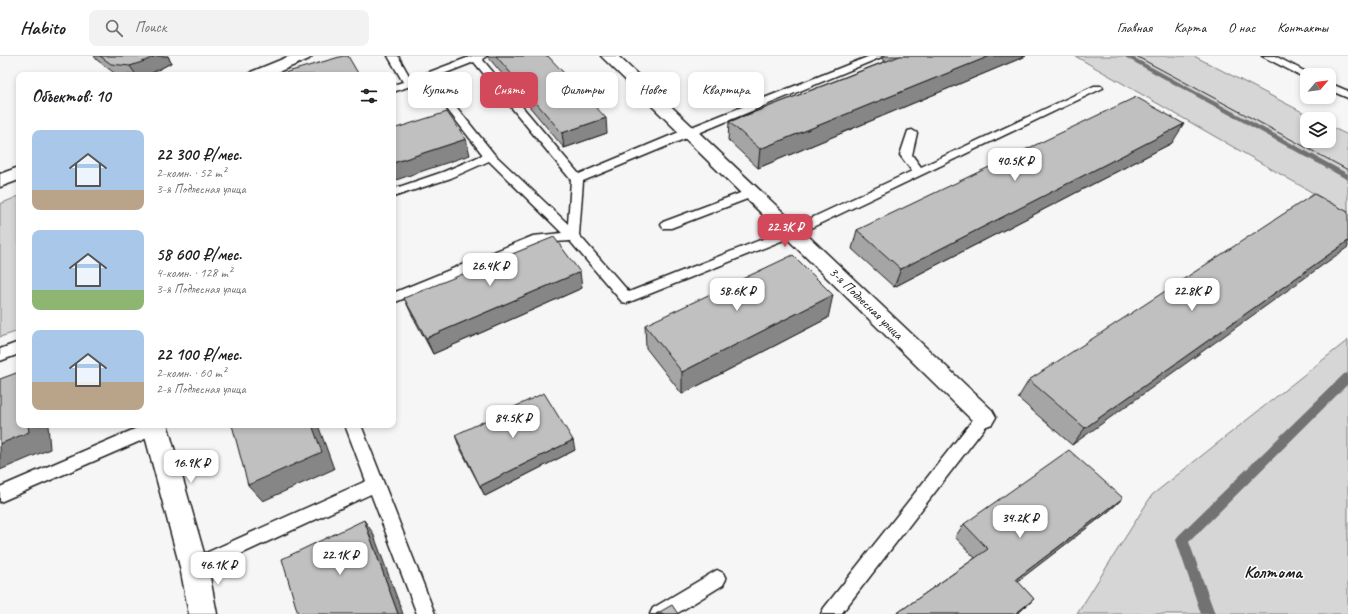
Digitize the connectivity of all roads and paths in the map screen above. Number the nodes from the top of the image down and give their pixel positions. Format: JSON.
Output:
{"nodes":[{"id":1,"x":304,"y":56,"type":"edge"},
{"id":2,"x":393,"y":56,"type":"edge"},
{"id":3,"x":609,"y":56,"type":"edge"},
{"id":4,"x":879,"y":56,"type":"edge"},
{"id":5,"x":1267,"y":56,"type":"edge"},
{"id":6,"x":479,"y":57,"type":"edge"},
{"id":7,"x":264,"y":72,"type":"edge"},
{"id":8,"x":440,"y":72,"type":"edge"},
{"id":9,"x":1300,"y":72,"type":"edge"},
{"id":10,"x":408,"y":82,"type":"edge"},
{"id":11,"x":408,"y":84,"type":"edge"},
{"id":12,"x":396,"y":88,"type":"edge"},
{"id":13,"x":1098,"y":88,"type":"dead end"},
{"id":14,"x":1336,"y":89,"type":"edge"},
{"id":15,"x":1348,"y":95,"type":"edge"},
{"id":16,"x":452,"y":108,"type":"edge"},
{"id":17,"x":688,"y":132,"type":"junction"},
{"id":18,"x":912,"y":133,"type":"dead end"},
{"id":19,"x":490,"y":156,"type":"junction"},
{"id":20,"x":919,"y":172,"type":"junction"},
{"id":21,"x":16,"y":173,"type":"edge"},
{"id":22,"x":0,"y":179,"type":"edge"},
{"id":23,"x":577,"y":179,"type":"junction"},
{"id":24,"x":396,"y":192,"type":"edge"},
{"id":25,"x":751,"y":193,"type":"junction"},
{"id":26,"x":667,"y":225,"type":"dead end"},
{"id":27,"x":792,"y":232,"type":"junction"},
{"id":28,"x":573,"y":236,"type":"junction"},
{"id":29,"x":396,"y":297,"type":"edge"},
{"id":30,"x":16,"y":349,"type":"edge"},
{"id":31,"x":0,"y":354,"type":"edge"},
{"id":32,"x":984,"y":416,"type":"joint"},
{"id":33,"x":151,"y":428,"type":"edge"},
{"id":34,"x":156,"y":428,"type":"edge"},
{"id":35,"x":354,"y":428,"type":"edge"},
{"id":36,"x":376,"y":484,"type":"junction"},
{"id":37,"x":0,"y":495,"type":"edge"},
{"id":38,"x":194,"y":567,"type":"junction"},
{"id":39,"x":718,"y":579,"type":"dead end"},
{"id":40,"x":203,"y":614,"type":"edge"},
{"id":41,"x":426,"y":614,"type":"edge"},
{"id":42,"x":659,"y":614,"type":"edge"},
{"id":43,"x":830,"y":614,"type":"edge"}],
"edges":[{"from":1,"to":7,"type":"street"},
{"from":2,"to":10,"type":"lane"},
{"from":3,"to":17,"type":"street","name":"3-я Подлесная улица"},
{"from":4,"to":17,"type":"lane"},
{"from":5,"to":9,"type":"lane"},
{"from":6,"to":8,"type":"lane"},
{"from":6,"to":23,"type":"lane"},
{"from":11,"to":12,"type":"lane"},
{"from":13,"to":20,"type":"lane"},
{"from":14,"to":15,"type":"lane"},
{"from":16,"to":19,"type":"lane"},
{"from":17,"to":23,"type":"lane"},
{"from":17,"to":25,"type":"street","name":"3-я Подлесная улица"},
{"from":18,"to":20,"type":"lane"},
{"from":19,"to":24,"type":"lane"},
{"from":19,"to":28,"type":"lane"},
{"from":20,"to":27,"type":"lane"},
{"from":21,"to":22,"type":"street"},
{"from":23,"to":28,"type":"lane"},
{"from":25,"to":26,"type":"lane"},
{"from":25,"to":27,"type":"street","name":"3-я Подлесная улица"},
{"from":27,"to":28,"type":"lane"},
{"from":27,"to":32,"type":"street","name":"3-я Подлесная улица"},
{"from":28,"to":29,"type":"lane"},
{"from":30,"to":31,"type":"lane"},
{"from":32,"to":43,"type":"lane"},
{"from":33,"to":37,"type":"lane"},
{"from":34,"to":38,"type":"street"},
{"from":35,"to":36,"type":"lane"},
{"from":36,"to":38,"type":"lane"},
{"from":36,"to":41,"type":"lane"},
{"from":38,"to":40,"type":"street"},
{"from":39,"to":42,"type":"lane"}]}
